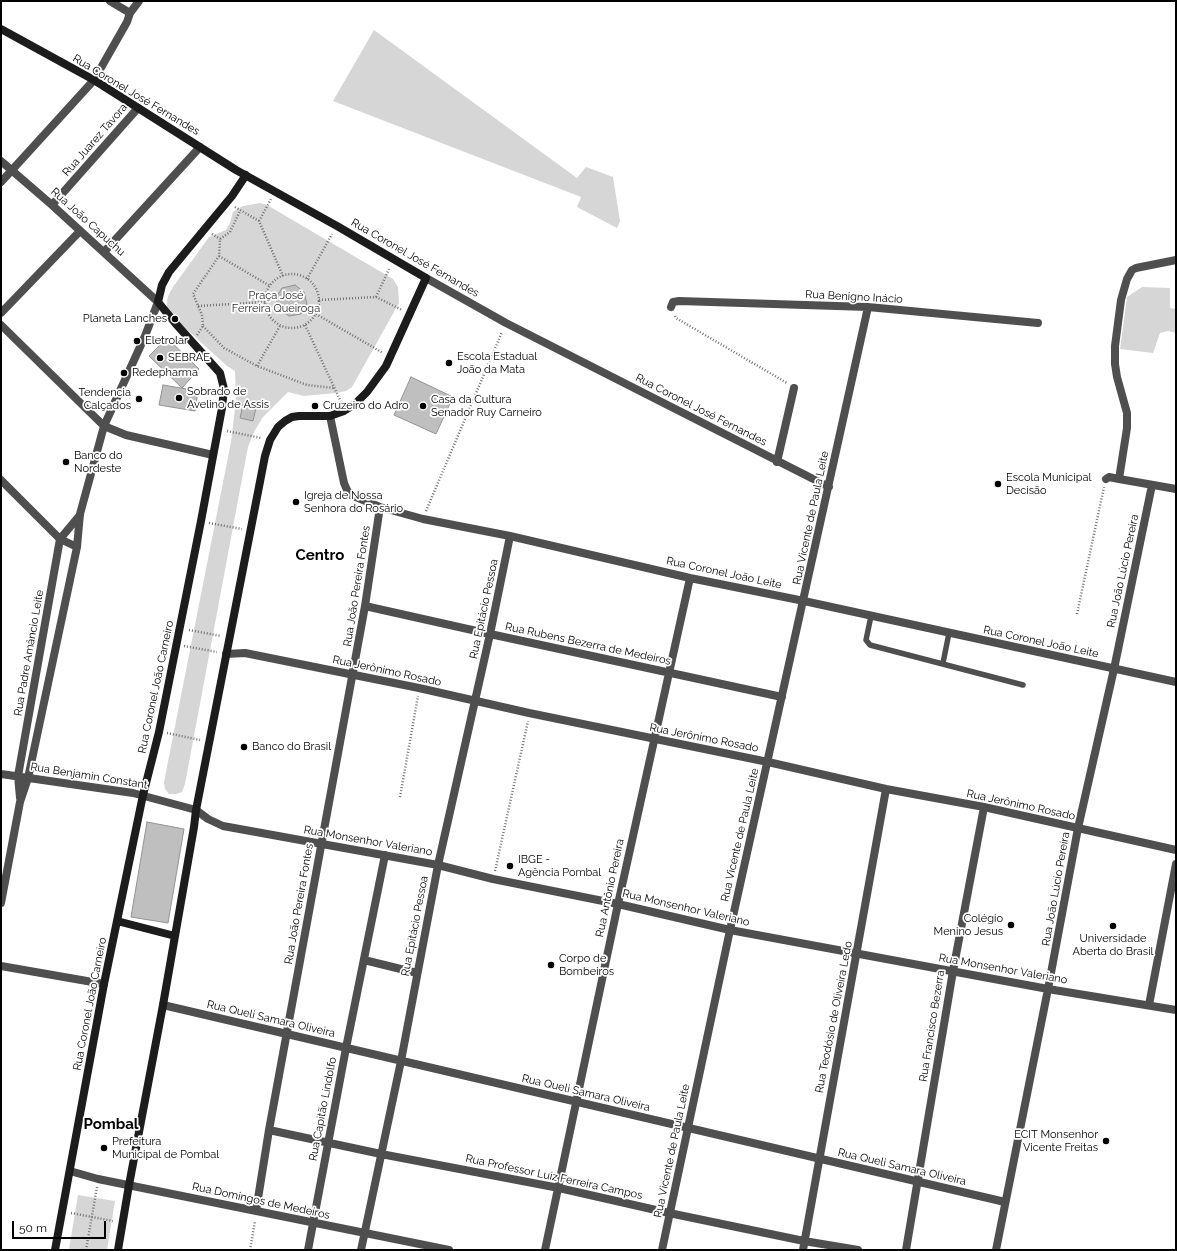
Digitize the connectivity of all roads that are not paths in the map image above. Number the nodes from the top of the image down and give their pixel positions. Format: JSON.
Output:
{"nodes":[{"id":1,"x":110,"y":1,"type":"edge"},
{"id":2,"x":138,"y":1,"type":"edge"},
{"id":3,"x":130,"y":12,"type":"junction"},
{"id":4,"x":1,"y":29,"type":"edge"},
{"id":5,"x":94,"y":80,"type":"junction"},
{"id":6,"x":138,"y":108,"type":"junction"},
{"id":7,"x":200,"y":147,"type":"junction"},
{"id":8,"x":1,"y":161,"type":"edge"},
{"id":9,"x":12,"y":170,"type":"junction"},
{"id":10,"x":246,"y":175,"type":"junction"},
{"id":11,"x":1,"y":182,"type":"edge"},
{"id":12,"x":52,"y":205,"type":"junction"},
{"id":13,"x":80,"y":231,"type":"junction"},
{"id":14,"x":104,"y":252,"type":"junction"},
{"id":15,"x":1176,"y":260,"type":"edge"},
{"id":16,"x":426,"y":278,"type":"junction"},
{"id":17,"x":158,"y":302,"type":"junction"},
{"id":18,"x":671,"y":307,"type":"road end"},
{"id":19,"x":868,"y":307,"type":"junction"},
{"id":20,"x":1,"y":313,"type":"edge"},
{"id":21,"x":1038,"y":323,"type":"dead end"},
{"id":22,"x":1,"y":325,"type":"edge"},
{"id":23,"x":794,"y":388,"type":"road end"},
{"id":24,"x":330,"y":416,"type":"junction"},
{"id":25,"x":104,"y":426,"type":"junction"},
{"id":26,"x":214,"y":455,"type":"junction"},
{"id":27,"x":777,"y":462,"type":"junction"},
{"id":28,"x":1119,"y":478,"type":"junction"},
{"id":29,"x":1106,"y":479,"type":"road end"},
{"id":30,"x":1,"y":480,"type":"edge"},
{"id":31,"x":1152,"y":485,"type":"junction"},
{"id":32,"x":829,"y":488,"type":"junction"},
{"id":33,"x":1176,"y":488,"type":"edge"},
{"id":34,"x":380,"y":507,"type":"junction"},
{"id":35,"x":80,"y":514,"type":"junction"},
{"id":36,"x":510,"y":536,"type":"junction"},
{"id":37,"x":60,"y":539,"type":"junction"},
{"id":38,"x":77,"y":547,"type":"junction"},
{"id":39,"x":690,"y":578,"type":"junction"},
{"id":40,"x":804,"y":601,"type":"junction"},
{"id":41,"x":365,"y":606,"type":"junction"},
{"id":42,"x":871,"y":616,"type":"junction"},
{"id":43,"x":949,"y":633,"type":"junction"},
{"id":44,"x":490,"y":634,"type":"junction"},
{"id":45,"x":226,"y":654,"type":"junction"},
{"id":46,"x":943,"y":664,"type":"junction"},
{"id":47,"x":1114,"y":669,"type":"junction"},
{"id":48,"x":670,"y":673,"type":"junction"},
{"id":49,"x":353,"y":675,"type":"junction"},
{"id":50,"x":1176,"y":682,"type":"edge"},
{"id":51,"x":1023,"y":685,"type":"dead end"},
{"id":52,"x":782,"y":697,"type":"junction"},
{"id":53,"x":475,"y":701,"type":"junction"},
{"id":54,"x":654,"y":740,"type":"junction"},
{"id":55,"x":768,"y":762,"type":"junction"},
{"id":56,"x":1,"y":774,"type":"edge"},
{"id":57,"x":18,"y":776,"type":"junction"},
{"id":58,"x":28,"y":778,"type":"junction"},
{"id":59,"x":886,"y":788,"type":"junction"},
{"id":60,"x":143,"y":795,"type":"junction"},
{"id":61,"x":20,"y":802,"type":"junction"},
{"id":62,"x":984,"y":807,"type":"junction"},
{"id":63,"x":196,"y":810,"type":"junction"},
{"id":64,"x":1078,"y":828,"type":"junction"},
{"id":65,"x":321,"y":844,"type":"junction"},
{"id":66,"x":1176,"y":850,"type":"edge"},
{"id":67,"x":385,"y":855,"type":"junction"},
{"id":68,"x":1176,"y":864,"type":"edge"},
{"id":69,"x":438,"y":865,"type":"junction"},
{"id":70,"x":1,"y":903,"type":"edge"},
{"id":71,"x":618,"y":904,"type":"junction"},
{"id":72,"x":117,"y":921,"type":"junction"},
{"id":73,"x":730,"y":930,"type":"junction"},
{"id":74,"x":175,"y":936,"type":"junction"},
{"id":75,"x":857,"y":954,"type":"junction"},
{"id":76,"x":364,"y":960,"type":"junction"},
{"id":77,"x":1,"y":966,"type":"edge"},
{"id":78,"x":953,"y":970,"type":"junction"},
{"id":79,"x":417,"y":973,"type":"junction"},
{"id":80,"x":104,"y":984,"type":"junction"},
{"id":81,"x":1048,"y":989,"type":"junction"},
{"id":82,"x":163,"y":1005,"type":"junction"},
{"id":83,"x":1149,"y":1005,"type":"junction"},
{"id":84,"x":1176,"y":1010,"type":"edge"},
{"id":85,"x":286,"y":1034,"type":"junction"},
{"id":86,"x":346,"y":1048,"type":"junction"},
{"id":87,"x":401,"y":1061,"type":"junction"},
{"id":88,"x":577,"y":1102,"type":"junction"},
{"id":89,"x":688,"y":1128,"type":"junction"},
{"id":90,"x":269,"y":1130,"type":"junction"},
{"id":91,"x":328,"y":1142,"type":"junction"},
{"id":92,"x":380,"y":1154,"type":"junction"},
{"id":93,"x":819,"y":1159,"type":"junction"},
{"id":94,"x":70,"y":1171,"type":"junction"},
{"id":95,"x":918,"y":1182,"type":"junction"},
{"id":96,"x":129,"y":1185,"type":"junction"},
{"id":97,"x":559,"y":1188,"type":"junction"},
{"id":98,"x":1005,"y":1202,"type":"junction"},
{"id":99,"x":256,"y":1211,"type":"junction"},
{"id":100,"x":670,"y":1213,"type":"junction"},
{"id":101,"x":314,"y":1223,"type":"junction"},
{"id":102,"x":364,"y":1233,"type":"junction"},
{"id":103,"x":804,"y":1241,"type":"junction"},
{"id":104,"x":55,"y":1250,"type":"edge"},
{"id":105,"x":118,"y":1250,"type":"edge"},
{"id":106,"x":308,"y":1250,"type":"edge"},
{"id":107,"x":360,"y":1250,"type":"edge"},
{"id":108,"x":449,"y":1250,"type":"edge"},
{"id":109,"x":545,"y":1250,"type":"edge"},
{"id":110,"x":662,"y":1250,"type":"edge"},
{"id":111,"x":803,"y":1250,"type":"edge"},
{"id":112,"x":858,"y":1250,"type":"edge"},
{"id":113,"x":906,"y":1250,"type":"edge"},
{"id":114,"x":996,"y":1250,"type":"edge"}],
"edges":[{"from":1,"to":3,"type":"street"},
{"from":2,"to":3,"type":"street"},
{"from":3,"to":5,"type":"street"},
{"from":4,"to":5,"type":"main road","name":"Rua Coronel José Fernandes"},
{"from":5,"to":6,"type":"main road","name":"Rua Coronel José Fernandes"},
{"from":5,"to":9,"type":"street"},
{"from":6,"to":7,"type":"main road","name":"Rua Coronel José Fernandes"},
{"from":6,"to":12,"type":"street","name":"Rua Juarez Tavora"},
{"from":7,"to":10,"type":"main road","name":"Rua Coronel José Fernandes"},
{"from":7,"to":14,"type":"street"},
{"from":8,"to":9,"type":"street","name":"Rua João Capuchu"},
{"from":9,"to":11,"type":"street"},
{"from":9,"to":12,"type":"street","name":"Rua João Capuchu"},
{"from":10,"to":16,"type":"main road","name":"Rua Coronel José Fernandes"},
{"from":10,"to":17,"type":"main road"},
{"from":12,"to":13,"type":"street","name":"Rua João Capuchu"},
{"from":13,"to":14,"type":"street","name":"Rua João Capuchu"},
{"from":13,"to":20,"type":"street"},
{"from":14,"to":17,"type":"street","name":"Rua João Capuchu"},
{"from":15,"to":28,"type":"street"},
{"from":16,"to":24,"type":"main road"},
{"from":16,"to":27,"type":"street","name":"Rua Coronel José Fernandes"},
{"from":17,"to":25,"type":"street","name":"Rua Padre Amâncio Leite"},
{"from":17,"to":26,"type":"main road","name":"Rua Coronel João Carneiro"},
{"from":18,"to":19,"type":"street","name":"Rua Benigno Inácio"},
{"from":19,"to":21,"type":"street","name":"Rua Benigno Inácio"},
{"from":19,"to":32,"type":"street","name":"Rua Vicente de Paula Leite"},
{"from":22,"to":25,"type":"street"},
{"from":23,"to":27,"type":"street","name":"Rua Coronel José Fernandes"},
{"from":24,"to":34,"type":"street","name":"Rua Coronel João Leite"},
{"from":24,"to":45,"type":"main road"},
{"from":25,"to":26,"type":"street"},
{"from":25,"to":35,"type":"street","name":"Rua Padre Amâncio Leite"},
{"from":26,"to":60,"type":"main road","name":"Rua Coronel João Carneiro"},
{"from":27,"to":32,"type":"street","name":"Rua Coronel José Fernandes"},
{"from":28,"to":29,"type":"street"},
{"from":28,"to":31,"type":"street"},
{"from":30,"to":37,"type":"street"},
{"from":31,"to":33,"type":"street"},
{"from":31,"to":47,"type":"street","name":"Rua João Lúcio Pereira"},
{"from":32,"to":40,"type":"street","name":"Rua Vicente de Paula Leite"},
{"from":34,"to":36,"type":"street","name":"Rua Coronel João Leite"},
{"from":34,"to":41,"type":"street","name":"Rua João Pereira Fontes"},
{"from":35,"to":37,"type":"street","name":"Rua Padre Amâncio Leite"},
{"from":35,"to":38,"type":"street","name":"Rua Padre Amâncio Leite"},
{"from":36,"to":39,"type":"street","name":"Rua Coronel João Leite"},
{"from":36,"to":44,"type":"street","name":"Rua Epitácio Pessoa"},
{"from":37,"to":38,"type":"street"},
{"from":37,"to":57,"type":"street","name":"Rua Padre Amâncio Leite"},
{"from":38,"to":58,"type":"street","name":"Rua Padre Amâncio Leite"},
{"from":39,"to":40,"type":"street","name":"Rua Coronel João Leite"},
{"from":39,"to":48,"type":"street","name":"Rua Antônio Pereira"},
{"from":40,"to":42,"type":"street","name":"Rua Coronel João Leite"},
{"from":40,"to":52,"type":"street","name":"Rua Vicente de Paula Leite"},
{"from":41,"to":44,"type":"street","name":"Rua Rubens Bezerra de Medeiros"},
{"from":41,"to":49,"type":"street","name":"Rua João Pereira Fontes"},
{"from":42,"to":43,"type":"street","name":"Rua Coronel João Leite"},
{"from":42,"to":46,"type":"lane"},
{"from":43,"to":46,"type":"lane"},
{"from":43,"to":47,"type":"street","name":"Rua Coronel João Leite"},
{"from":44,"to":48,"type":"street","name":"Rua Rubens Bezerra de Medeiros"},
{"from":44,"to":53,"type":"street","name":"Rua Epitácio Pessoa"},
{"from":45,"to":49,"type":"street","name":"Rua Jerônimo Rosado"},
{"from":45,"to":63,"type":"main road"},
{"from":46,"to":51,"type":"lane"},
{"from":47,"to":50,"type":"street","name":"Rua Coronel João Leite"},
{"from":47,"to":64,"type":"street","name":"Rua João Lúcio Pereira"},
{"from":48,"to":52,"type":"street","name":"Rua Rubens Bezerra de Medeiros"},
{"from":48,"to":54,"type":"street","name":"Rua Antônio Pereira"},
{"from":49,"to":53,"type":"street","name":"Rua Jerônimo Rosado"},
{"from":49,"to":65,"type":"street","name":"Rua João Pereira Fontes"},
{"from":52,"to":55,"type":"street","name":"Rua Vicente de Paula Leite"},
{"from":53,"to":54,"type":"street","name":"Rua Jerônimo Rosado"},
{"from":53,"to":69,"type":"street","name":"Rua Epitácio Pessoa"},
{"from":54,"to":55,"type":"street","name":"Rua Jerônimo Rosado"},
{"from":54,"to":71,"type":"street","name":"Rua Antônio Pereira"},
{"from":55,"to":59,"type":"street","name":"Rua Jerônimo Rosado"},
{"from":55,"to":73,"type":"street","name":"Rua Vicente de Paula Leite"},
{"from":56,"to":57,"type":"street","name":"Rua Benjamin Constant"},
{"from":57,"to":58,"type":"street","name":"Rua Benjamin Constant"},
{"from":57,"to":61,"type":"street","name":"Rua Padre Amâncio Leite"},
{"from":58,"to":60,"type":"street","name":"Rua Benjamin Constant"},
{"from":58,"to":61,"type":"street","name":"Rua Padre Amâncio Leite"},
{"from":59,"to":62,"type":"street","name":"Rua Jerônimo Rosado"},
{"from":59,"to":75,"type":"street","name":"Rua Teodósio de Oliveira Ledo"},
{"from":60,"to":63,"type":"street","name":"Rua Benjamin Constant"},
{"from":60,"to":72,"type":"main road","name":"Rua Coronel João Carneiro"},
{"from":61,"to":70,"type":"street","name":"Rua Padre Amâncio Leite"},
{"from":62,"to":64,"type":"street","name":"Rua Jerônimo Rosado"},
{"from":62,"to":78,"type":"street","name":"Rua Francisco Bezerra"},
{"from":63,"to":65,"type":"street","name":"Rua Monsenhor Valeriano"},
{"from":63,"to":74,"type":"main road"},
{"from":64,"to":66,"type":"street","name":"Rua Jerônimo Rosado"},
{"from":64,"to":81,"type":"street","name":"Rua João Lúcio Pereira"},
{"from":65,"to":67,"type":"street","name":"Rua Monsenhor Valeriano"},
{"from":65,"to":85,"type":"street","name":"Rua João Pereira Fontes"},
{"from":67,"to":69,"type":"street","name":"Rua Monsenhor Valeriano"},
{"from":67,"to":76,"type":"street","name":"Rua Capitão Lindolfo"},
{"from":68,"to":83,"type":"street"},
{"from":69,"to":71,"type":"street","name":"Rua Monsenhor Valeriano"},
{"from":69,"to":79,"type":"street","name":"Rua Epitácio Pessoa"},
{"from":71,"to":73,"type":"street","name":"Rua Monsenhor Valeriano"},
{"from":71,"to":88,"type":"street","name":"Rua Antônio Pereira"},
{"from":72,"to":74,"type":"main road"},
{"from":72,"to":80,"type":"main road","name":"Rua Coronel João Carneiro"},
{"from":73,"to":75,"type":"street","name":"Rua Monsenhor Valeriano"},
{"from":73,"to":89,"type":"street","name":"Rua Vicente de Paula Leite"},
{"from":74,"to":82,"type":"main road"},
{"from":75,"to":78,"type":"street","name":"Rua Monsenhor Valeriano"},
{"from":75,"to":93,"type":"street","name":"Rua Teodósio de Oliveira Ledo"},
{"from":76,"to":79,"type":"street"},
{"from":76,"to":86,"type":"street","name":"Rua Capitão Lindolfo"},
{"from":77,"to":80,"type":"street"},
{"from":78,"to":81,"type":"street","name":"Rua Monsenhor Valeriano"},
{"from":78,"to":95,"type":"street","name":"Rua Francisco Bezerra"},
{"from":79,"to":87,"type":"street","name":"Rua Epitácio Pessoa"},
{"from":80,"to":94,"type":"main road","name":"Rua Coronel João Carneiro"},
{"from":81,"to":83,"type":"street","name":"Rua Monsenhor Valeriano"},
{"from":81,"to":98,"type":"street","name":"Rua João Lúcio Pereira"},
{"from":82,"to":85,"type":"street","name":"Rua Queli Samara Oliveira"},
{"from":82,"to":96,"type":"main road"},
{"from":83,"to":84,"type":"street","name":"Rua Monsenhor Valeriano"},
{"from":85,"to":86,"type":"street","name":"Rua Queli Samara Oliveira"},
{"from":85,"to":90,"type":"street","name":"Rua João Pereira Fontes"},
{"from":86,"to":87,"type":"street","name":"Rua Queli Samara Oliveira"},
{"from":86,"to":91,"type":"street","name":"Rua Capitão Lindolfo"},
{"from":87,"to":88,"type":"street","name":"Rua Queli Samara Oliveira"},
{"from":87,"to":92,"type":"street","name":"Rua Epitácio Pessoa"},
{"from":88,"to":89,"type":"street","name":"Rua Queli Samara Oliveira"},
{"from":88,"to":97,"type":"street","name":"Rua Antônio Pereira"},
{"from":89,"to":93,"type":"street","name":"Rua Queli Samara Oliveira"},
{"from":89,"to":100,"type":"street","name":"Rua Vicente de Paula Leite"},
{"from":90,"to":91,"type":"street","name":"Rua Professor Luiz Ferreira Campos"},
{"from":90,"to":99,"type":"street","name":"Rua João Pereira Fontes"},
{"from":91,"to":92,"type":"street","name":"Rua Professor Luiz Ferreira Campos"},
{"from":91,"to":101,"type":"street","name":"Rua Capitão Lindolfo"},
{"from":92,"to":97,"type":"street","name":"Rua Professor Luiz Ferreira Campos"},
{"from":92,"to":102,"type":"street","name":"Rua Epitácio Pessoa"},
{"from":93,"to":95,"type":"street","name":"Rua Queli Samara Oliveira"},
{"from":93,"to":103,"type":"street","name":"Rua Teodósio de Oliveira Ledo"},
{"from":94,"to":96,"type":"street","name":"Rua Domingos de Medeiros"},
{"from":94,"to":104,"type":"main road","name":"Rua Coronel João Carneiro"},
{"from":95,"to":98,"type":"street","name":"Rua Queli Samara Oliveira"},
{"from":95,"to":113,"type":"street","name":"Rua Francisco Bezerra"},
{"from":96,"to":99,"type":"street","name":"Rua Domingos de Medeiros"},
{"from":96,"to":105,"type":"main road"},
{"from":97,"to":100,"type":"street","name":"Rua Professor Luiz Ferreira Campos"},
{"from":97,"to":109,"type":"street","name":"Rua Antônio Pereira"},
{"from":98,"to":114,"type":"street","name":"Rua João Lúcio Pereira"},
{"from":99,"to":101,"type":"street","name":"Rua Domingos de Medeiros"},
{"from":100,"to":103,"type":"street","name":"Rua Professor Luiz Ferreira Campos"},
{"from":100,"to":110,"type":"street","name":"Rua Vicente de Paula Leite"},
{"from":101,"to":102,"type":"street","name":"Rua Domingos de Medeiros"},
{"from":101,"to":106,"type":"street","name":"Rua Capitão Lindolfo"},
{"from":102,"to":107,"type":"street","name":"Rua Epitácio Pessoa"},
{"from":102,"to":108,"type":"street","name":"Rua Domingos de Medeiros"},
{"from":103,"to":111,"type":"street","name":"Rua Teodósio de Oliveira Ledo"},
{"from":103,"to":112,"type":"street","name":"Rua Professor Luiz Ferreira Campos"}]}
